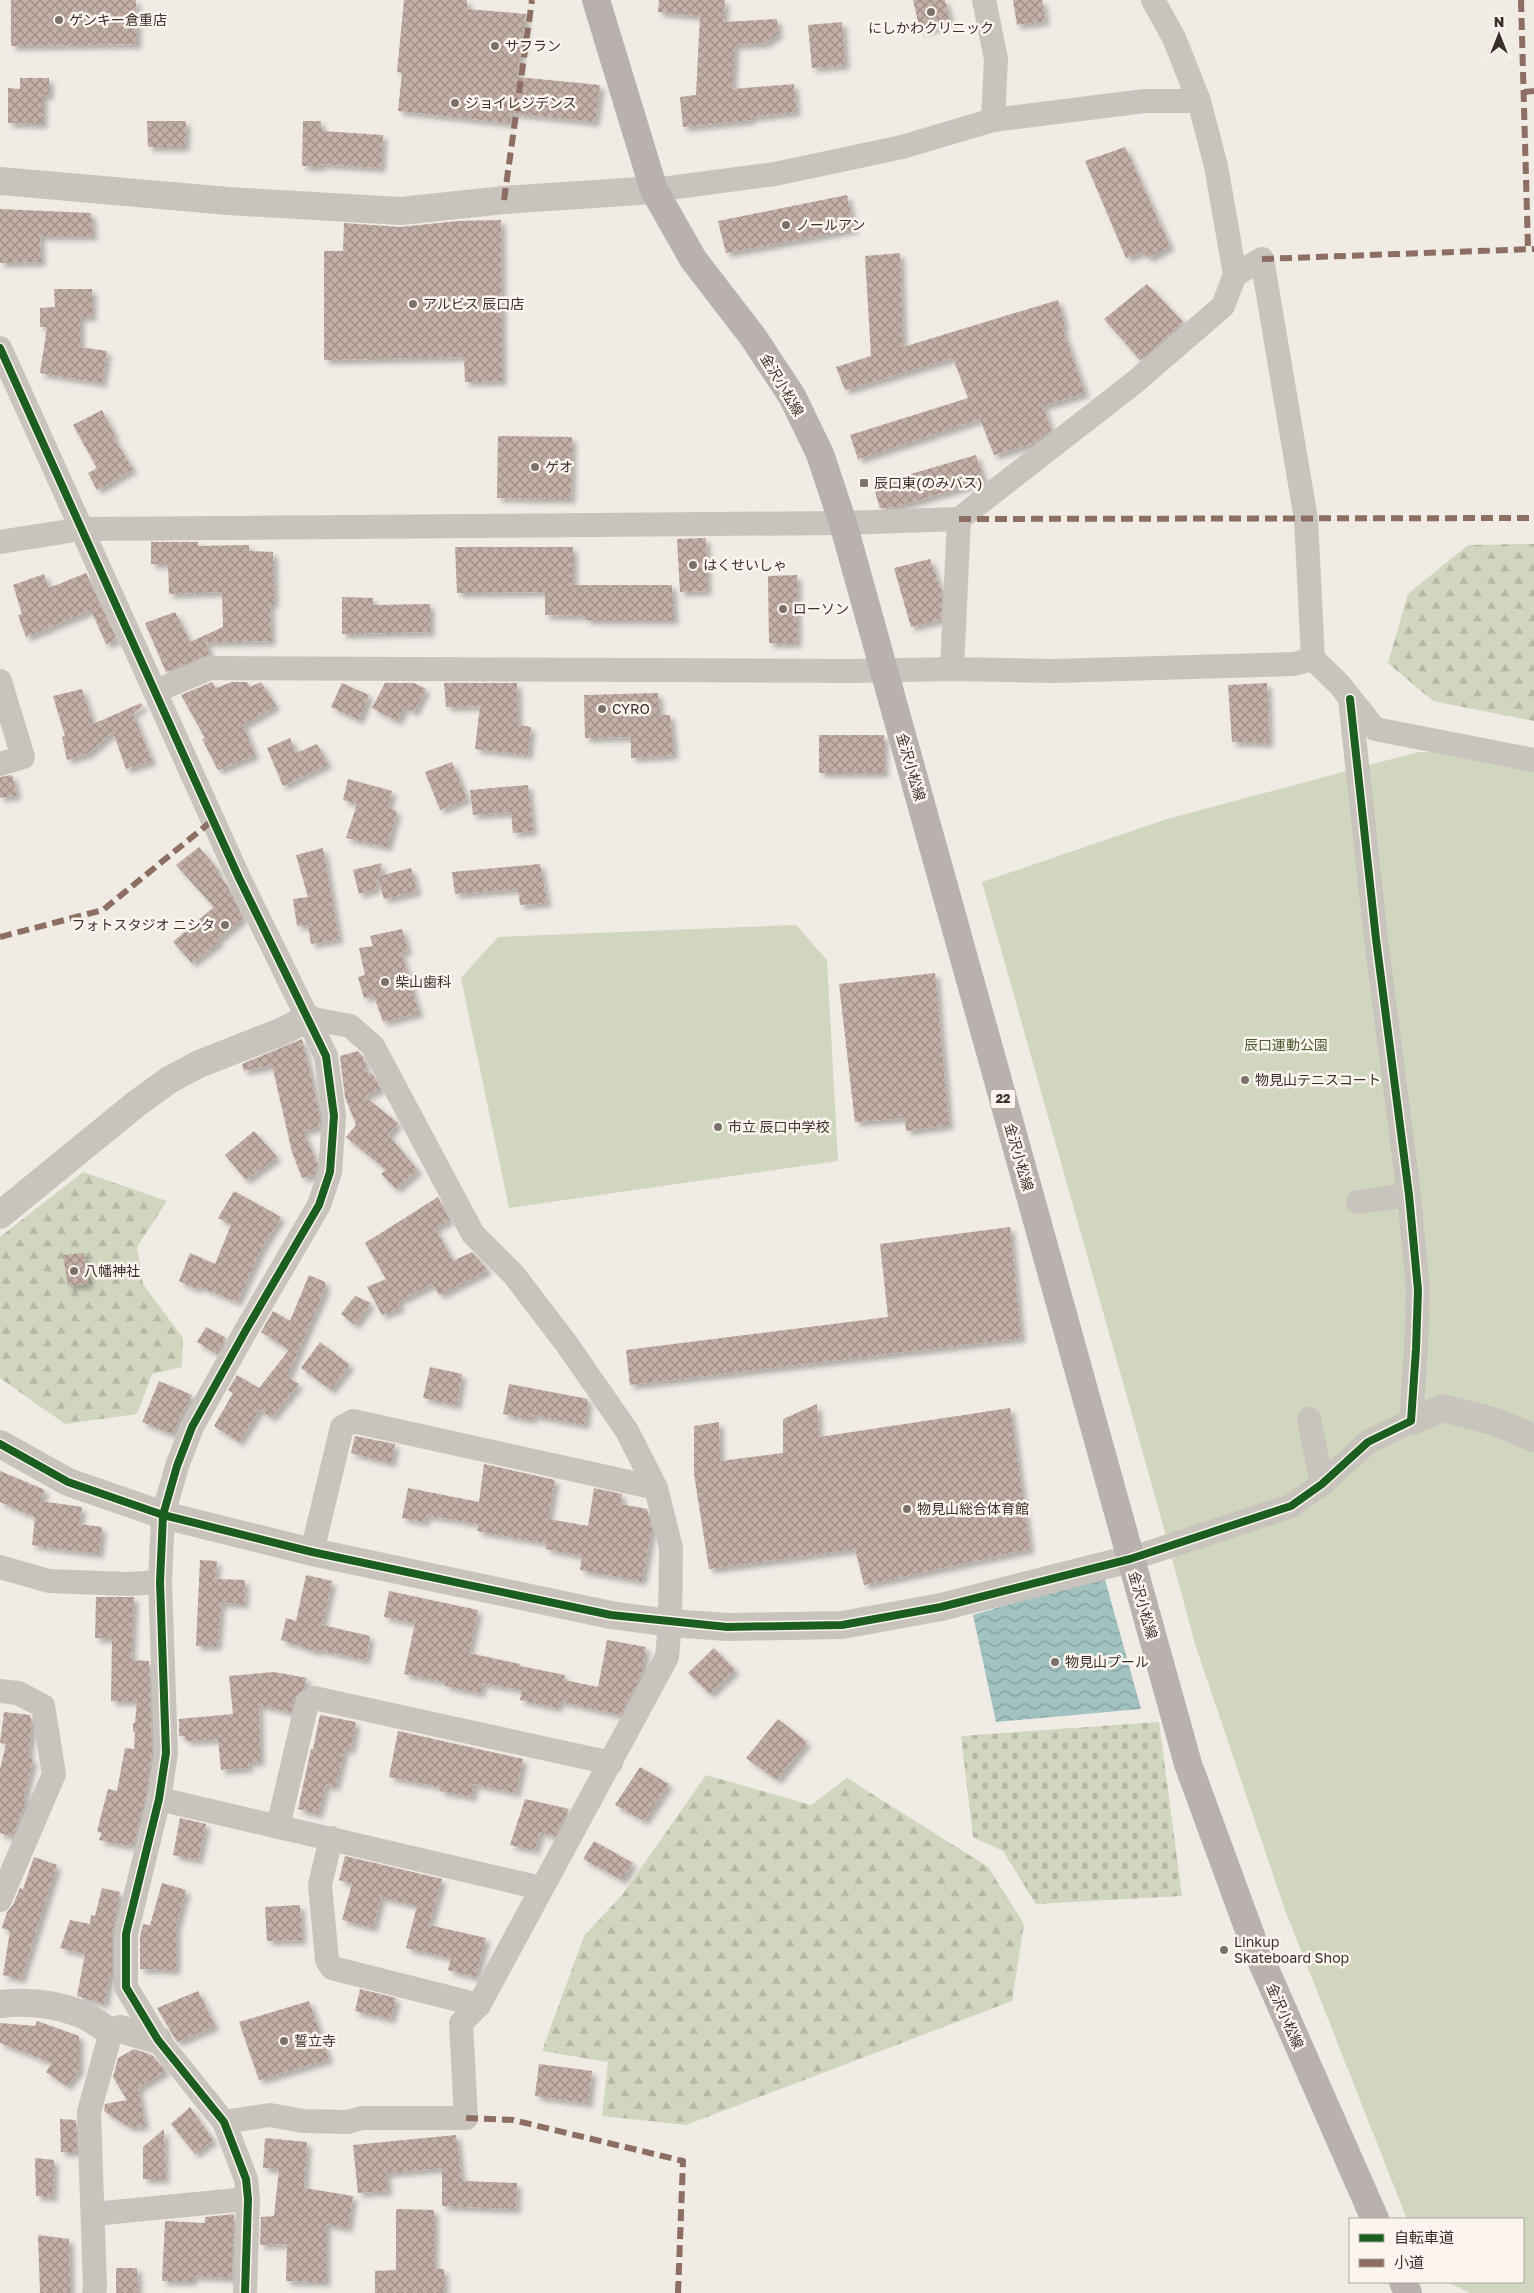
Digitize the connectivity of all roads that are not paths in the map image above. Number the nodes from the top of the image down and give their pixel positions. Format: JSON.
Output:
{"nodes":[{"id":1,"x":596,"y":0,"type":"edge"},
{"id":2,"x":984,"y":0,"type":"edge"},
{"id":3,"x":1153,"y":0,"type":"edge"},
{"id":4,"x":1199,"y":101,"type":"junction"},
{"id":5,"x":993,"y":120,"type":"junction"},
{"id":6,"x":0,"y":181,"type":"edge"},
{"id":7,"x":654,"y":190,"type":"junction"},
{"id":8,"x":1235,"y":275,"type":"junction"},
{"id":9,"x":0,"y":348,"type":"edge"},
{"id":10,"x":959,"y":519,"type":"junction"},
{"id":11,"x":843,"y":523,"type":"junction"},
{"id":12,"x":82,"y":529,"type":"junction"},
{"id":13,"x":0,"y":542,"type":"edge"},
{"id":14,"x":1313,"y":659,"type":"junction"},
{"id":15,"x":884,"y":669,"type":"junction"},
{"id":16,"x":952,"y":669,"type":"junction"},
{"id":17,"x":0,"y":682,"type":"edge"},
{"id":18,"x":156,"y":691,"type":"junction"},
{"id":19,"x":1350,"y":699,"type":"junction"},
{"id":20,"x":1534,"y":760,"type":"edge"},
{"id":21,"x":0,"y":764,"type":"edge"},
{"id":22,"x":308,"y":1018,"type":"junction"},
{"id":23,"x":1409,"y":1195,"type":"junction"},
{"id":24,"x":1358,"y":1202,"type":"dead end"},
{"id":25,"x":0,"y":1215,"type":"edge"},
{"id":26,"x":1309,"y":1419,"type":"dead end"},
{"id":27,"x":1410,"y":1421,"type":"junction"},
{"id":28,"x":1534,"y":1438,"type":"edge"},
{"id":29,"x":0,"y":1444,"type":"edge"},
{"id":30,"x":1322,"y":1484,"type":"junction"},
{"id":31,"x":656,"y":1488,"type":"junction"},
{"id":32,"x":163,"y":1515,"type":"junction"},
{"id":33,"x":312,"y":1552,"type":"junction"},
{"id":34,"x":1130,"y":1558,"type":"junction"},
{"id":35,"x":0,"y":1567,"type":"edge"},
{"id":36,"x":160,"y":1582,"type":"junction"},
{"id":37,"x":670,"y":1623,"type":"junction"},
{"id":38,"x":0,"y":1691,"type":"edge"},
{"id":39,"x":611,"y":1763,"type":"junction"},
{"id":40,"x":159,"y":1799,"type":"junction"},
{"id":41,"x":278,"y":1827,"type":"junction"},
{"id":42,"x":331,"y":1838,"type":"junction"},
{"id":43,"x":541,"y":1888,"type":"junction"},
{"id":44,"x":0,"y":1900,"type":"edge"},
{"id":45,"x":0,"y":2004,"type":"edge"},
{"id":46,"x":479,"y":2006,"type":"junction"},
{"id":47,"x":111,"y":2032,"type":"junction"},
{"id":48,"x":158,"y":2040,"type":"junction"},
{"id":49,"x":224,"y":2122,"type":"junction"},
{"id":50,"x":248,"y":2199,"type":"junction"},
{"id":51,"x":93,"y":2214,"type":"junction"},
{"id":52,"x":1375,"y":2218,"type":"edge"},
{"id":53,"x":94,"y":2293,"type":"edge"},
{"id":54,"x":246,"y":2293,"type":"edge"}],
"edges":[{"from":1,"to":7,"type":"main road","name":"金沢小松線","number":"22"},
{"from":2,"to":5,"type":"street"},
{"from":3,"to":4,"type":"street"},
{"from":4,"to":5,"type":"street"},
{"from":4,"to":8,"type":"street"},
{"from":5,"to":7,"type":"street"},
{"from":6,"to":7,"type":"street"},
{"from":7,"to":11,"type":"main road","name":"金沢小松線","number":"22"},
{"from":8,"to":10,"type":"street"},
{"from":8,"to":14,"type":"street"},
{"from":9,"to":12,"type":"street"},
{"from":10,"to":11,"type":"street"},
{"from":10,"to":16,"type":"street"},
{"from":11,"to":12,"type":"street"},
{"from":11,"to":15,"type":"main road","name":"金沢小松線","number":"22"},
{"from":12,"to":13,"type":"street"},
{"from":12,"to":18,"type":"street"},
{"from":14,"to":16,"type":"street"},
{"from":14,"to":19,"type":"street"},
{"from":15,"to":16,"type":"street"},
{"from":15,"to":18,"type":"street"},
{"from":15,"to":34,"type":"main road","name":"金沢小松線","number":"22"},
{"from":17,"to":21,"type":"street"},
{"from":18,"to":22,"type":"street"},
{"from":19,"to":20,"type":"street"},
{"from":19,"to":23,"type":"street"},
{"from":22,"to":25,"type":"street"},
{"from":22,"to":31,"type":"street"},
{"from":22,"to":32,"type":"street"},
{"from":23,"to":24,"type":"street"},
{"from":23,"to":27,"type":"street"},
{"from":26,"to":30,"type":"street"},
{"from":27,"to":28,"type":"street"},
{"from":27,"to":30,"type":"street"},
{"from":29,"to":32,"type":"street"},
{"from":30,"to":34,"type":"street"},
{"from":31,"to":33,"type":"street"},
{"from":31,"to":37,"type":"street"},
{"from":32,"to":33,"type":"street"},
{"from":32,"to":36,"type":"street"},
{"from":33,"to":37,"type":"street"},
{"from":34,"to":37,"type":"street"},
{"from":34,"to":52,"type":"main road","name":"金沢小松線","number":"22"},
{"from":35,"to":36,"type":"street"},
{"from":36,"to":40,"type":"street"},
{"from":37,"to":39,"type":"street"},
{"from":38,"to":44,"type":"street"},
{"from":39,"to":41,"type":"street"},
{"from":39,"to":43,"type":"street"},
{"from":40,"to":41,"type":"street"},
{"from":40,"to":48,"type":"street"},
{"from":41,"to":42,"type":"street"},
{"from":42,"to":43,"type":"street"},
{"from":42,"to":46,"type":"street"},
{"from":43,"to":46,"type":"street"},
{"from":45,"to":47,"type":"street"},
{"from":46,"to":49,"type":"street"},
{"from":47,"to":48,"type":"street"},
{"from":47,"to":51,"type":"street"},
{"from":48,"to":49,"type":"street"},
{"from":49,"to":50,"type":"street"},
{"from":50,"to":51,"type":"street"},
{"from":50,"to":54,"type":"street"},
{"from":51,"to":53,"type":"street"}]}
